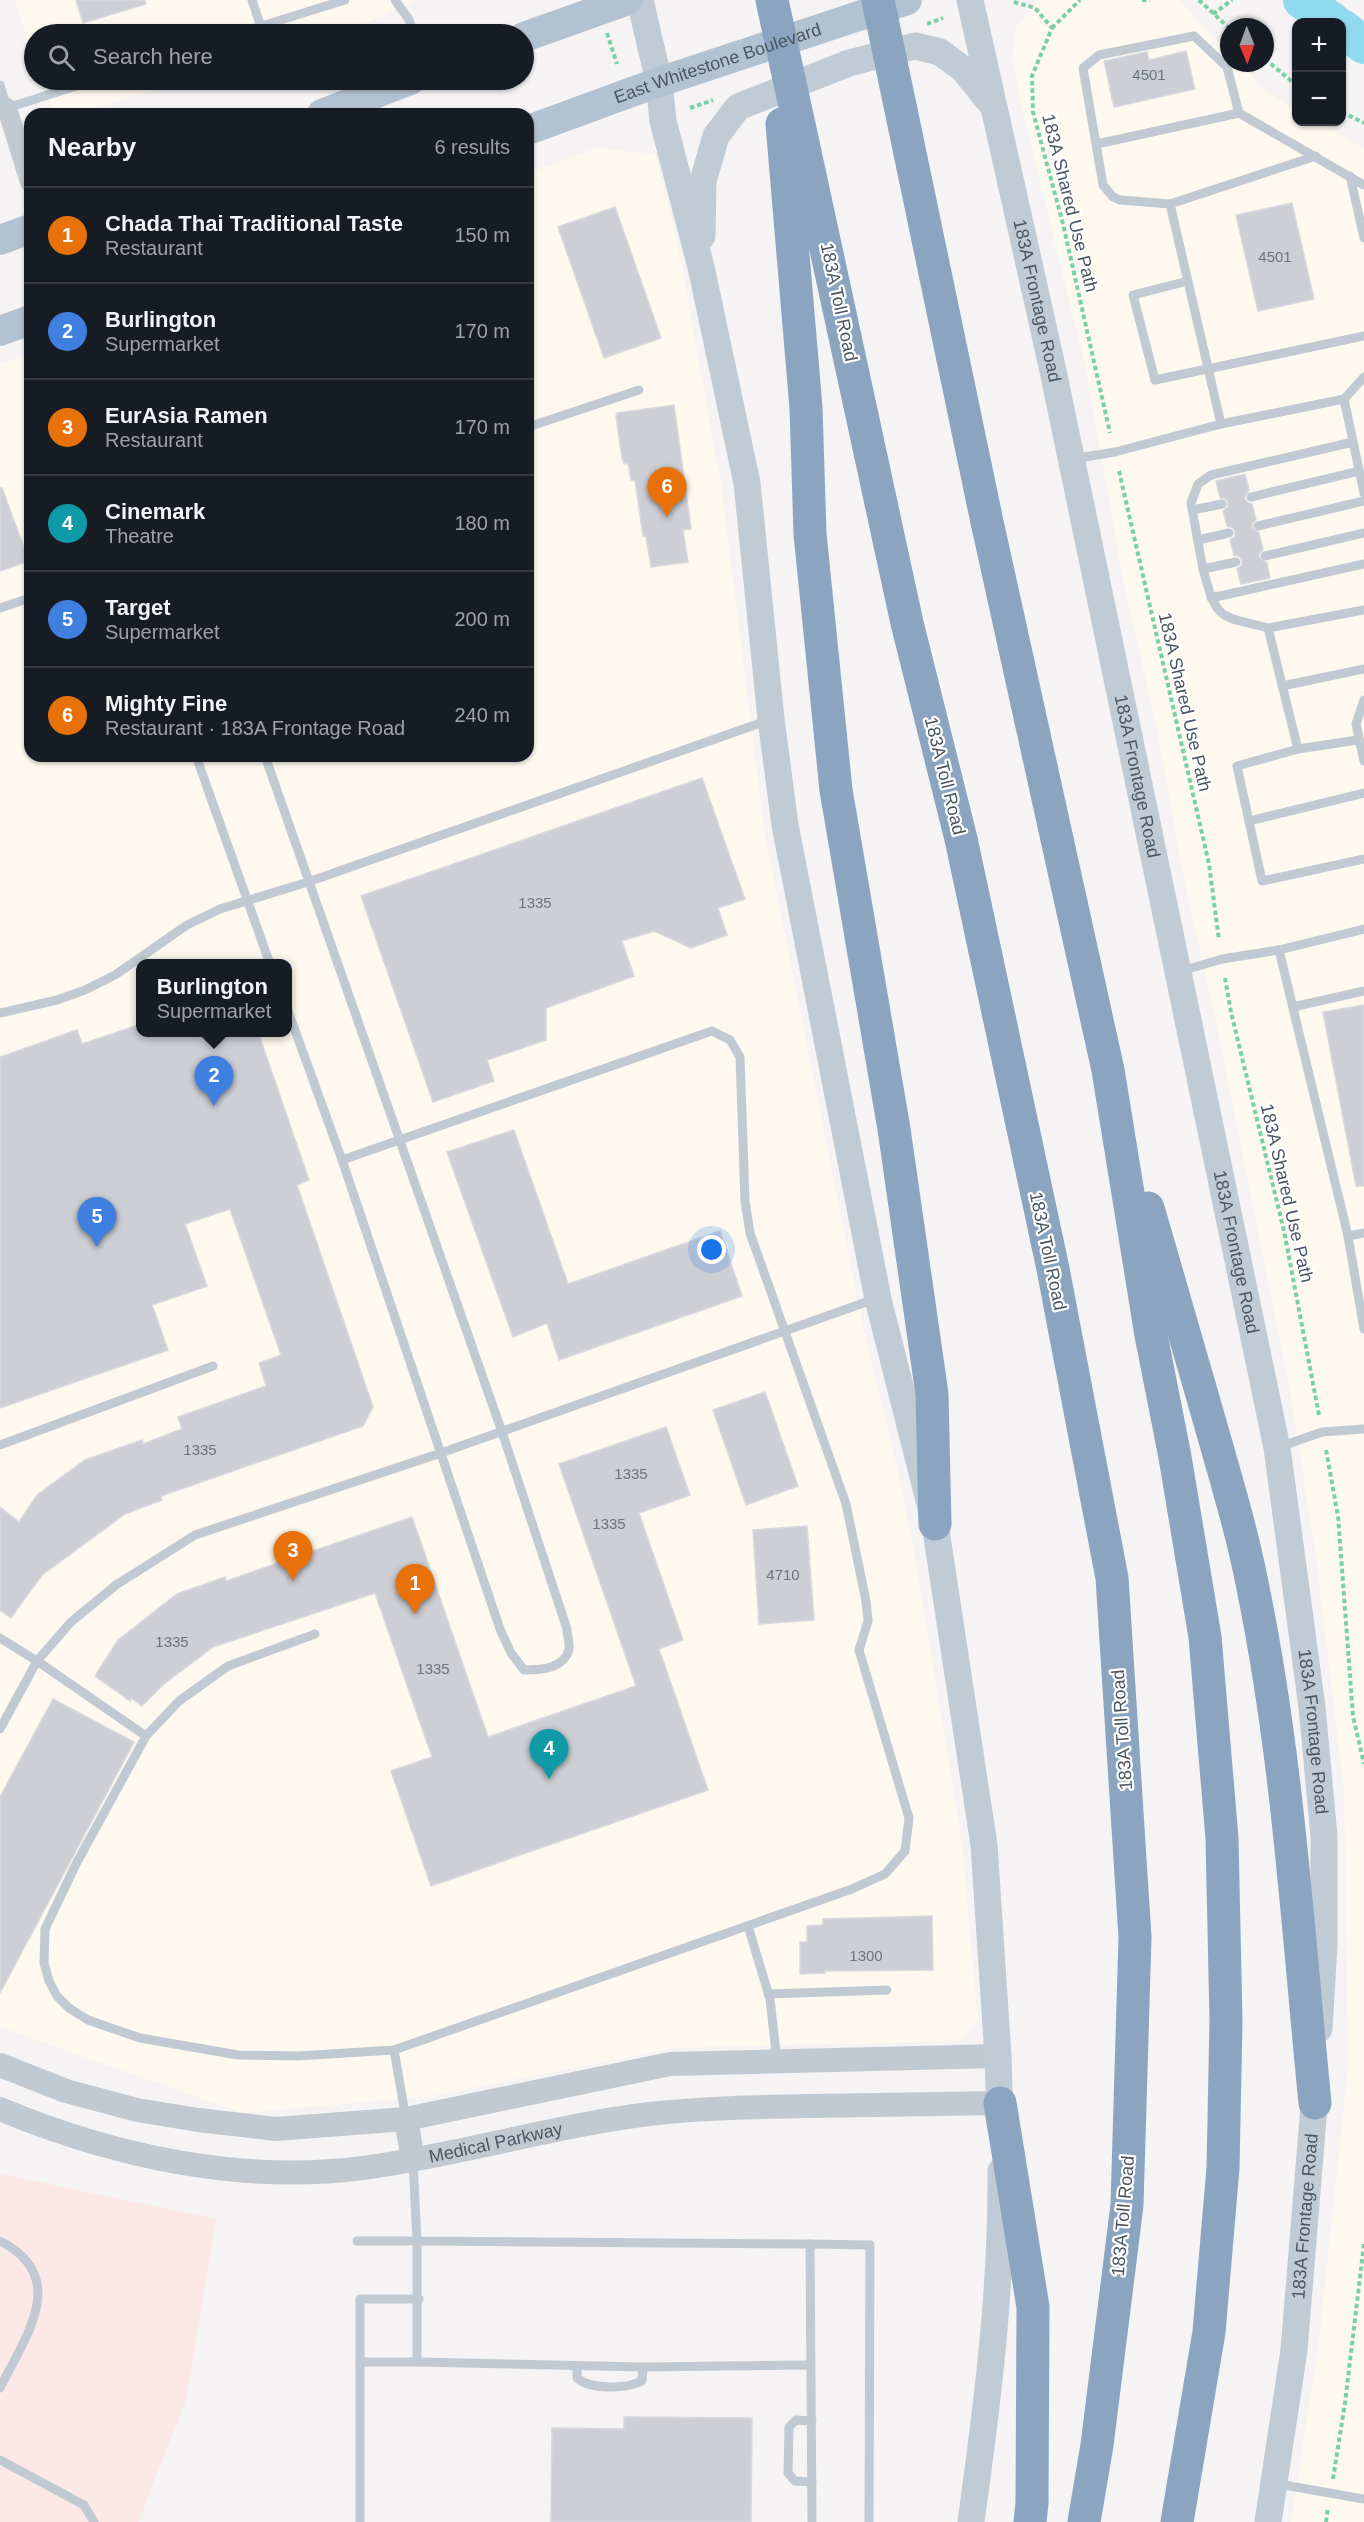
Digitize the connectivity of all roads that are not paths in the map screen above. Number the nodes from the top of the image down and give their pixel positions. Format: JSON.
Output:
{"nodes":[{"id":1,"x":252,"y":0,"type":"edge"},
{"id":2,"x":345,"y":0,"type":"edge"},
{"id":3,"x":395,"y":0,"type":"edge"},
{"id":4,"x":628,"y":0,"type":"edge"},
{"id":5,"x":640,"y":0,"type":"edge"},
{"id":6,"x":772,"y":0,"type":"edge"},
{"id":7,"x":878,"y":0,"type":"edge"},
{"id":8,"x":907,"y":0,"type":"edge"},
{"id":9,"x":970,"y":0,"type":"edge"},
{"id":10,"x":260,"y":24,"type":"edge"},
{"id":11,"x":270,"y":24,"type":"edge"},
{"id":12,"x":411,"y":24,"type":"edge"},
{"id":13,"x":534,"y":33,"type":"edge"},
{"id":14,"x":659,"y":81,"type":"junction"},
{"id":15,"x":0,"y":86,"type":"edge"},
{"id":16,"x":74,"y":90,"type":"edge"},
{"id":17,"x":384,"y":90,"type":"edge"},
{"id":18,"x":993,"y":107,"type":"junction"},
{"id":19,"x":35,"y":108,"type":"edge"},
{"id":20,"x":338,"y":108,"type":"edge"},
{"id":21,"x":24,"y":113,"type":"edge"},
{"id":22,"x":1239,"y":113,"type":"junction"},
{"id":23,"x":7,"y":121,"type":"edge"},
{"id":24,"x":534,"y":128,"type":"edge"},
{"id":25,"x":1097,"y":144,"type":"junction"},
{"id":26,"x":1316,"y":156,"type":"junction"},
{"id":27,"x":24,"y":166,"type":"edge"},
{"id":28,"x":1350,"y":177,"type":"junction"},
{"id":29,"x":1364,"y":185,"type":"edge"},
{"id":30,"x":1170,"y":204,"type":"junction"},
{"id":31,"x":24,"y":231,"type":"edge"},
{"id":32,"x":1364,"y":238,"type":"edge"},
{"id":33,"x":0,"y":240,"type":"edge"},
{"id":34,"x":701,"y":267,"type":"junction"},
{"id":35,"x":1188,"y":281,"type":"junction"},
{"id":36,"x":24,"y":322,"type":"edge"},
{"id":37,"x":0,"y":331,"type":"edge"},
{"id":38,"x":1364,"y":336,"type":"edge"},
{"id":39,"x":1210,"y":369,"type":"junction"},
{"id":40,"x":1364,"y":378,"type":"edge"},
{"id":41,"x":639,"y":390,"type":"dead end"},
{"id":42,"x":1344,"y":399,"type":"junction"},
{"id":43,"x":1221,"y":424,"type":"junction"},
{"id":44,"x":534,"y":425,"type":"edge"},
{"id":45,"x":1353,"y":442,"type":"junction"},
{"id":46,"x":1071,"y":459,"type":"junction"},
{"id":47,"x":1359,"y":471,"type":"junction"},
{"id":48,"x":1364,"y":493,"type":"edge"},
{"id":49,"x":1251,"y":497,"type":"dead end"},
{"id":50,"x":1364,"y":501,"type":"edge"},
{"id":51,"x":1222,"y":504,"type":"dead end"},
{"id":52,"x":1193,"y":510,"type":"junction"},
{"id":53,"x":1258,"y":526,"type":"dead end"},
{"id":54,"x":1229,"y":533,"type":"dead end"},
{"id":55,"x":1364,"y":533,"type":"edge"},
{"id":56,"x":1198,"y":540,"type":"junction"},
{"id":57,"x":1265,"y":556,"type":"dead end"},
{"id":58,"x":1236,"y":562,"type":"dead end"},
{"id":59,"x":1364,"y":564,"type":"edge"},
{"id":60,"x":1203,"y":569,"type":"junction"},
{"id":61,"x":1211,"y":598,"type":"junction"},
{"id":62,"x":24,"y":600,"type":"edge"},
{"id":63,"x":0,"y":608,"type":"edge"},
{"id":64,"x":1364,"y":610,"type":"edge"},
{"id":65,"x":1268,"y":628,"type":"junction"},
{"id":66,"x":1364,"y":669,"type":"edge"},
{"id":67,"x":1282,"y":686,"type":"junction"},
{"id":68,"x":1364,"y":700,"type":"edge"},
{"id":69,"x":771,"y":719,"type":"junction"},
{"id":70,"x":1358,"y":740,"type":"junction"},
{"id":71,"x":1298,"y":748,"type":"junction"},
{"id":72,"x":1364,"y":761,"type":"edge"},
{"id":73,"x":198,"y":762,"type":"edge"},
{"id":74,"x":267,"y":762,"type":"edge"},
{"id":75,"x":1364,"y":793,"type":"edge"},
{"id":76,"x":1249,"y":820,"type":"junction"},
{"id":77,"x":1364,"y":859,"type":"edge"},
{"id":78,"x":308,"y":882,"type":"junction"},
{"id":79,"x":247,"y":900,"type":"junction"},
{"id":80,"x":1364,"y":929,"type":"edge"},
{"id":81,"x":1279,"y":950,"type":"junction"},
{"id":82,"x":138,"y":959,"type":"edge"},
{"id":83,"x":269,"y":959,"type":"edge"},
{"id":84,"x":136,"y":960,"type":"edge"},
{"id":85,"x":1180,"y":972,"type":"junction"},
{"id":86,"x":1364,"y":991,"type":"edge"},
{"id":87,"x":1293,"y":1007,"type":"junction"},
{"id":88,"x":0,"y":1013,"type":"edge"},
{"id":89,"x":292,"y":1022,"type":"edge"},
{"id":90,"x":1108,"y":1070,"type":"junction"},
{"id":91,"x":398,"y":1141,"type":"junction"},
{"id":92,"x":342,"y":1160,"type":"junction"},
{"id":93,"x":1364,"y":1233,"type":"edge"},
{"id":94,"x":1348,"y":1236,"type":"junction"},
{"id":95,"x":878,"y":1299,"type":"junction"},
{"id":96,"x":1364,"y":1329,"type":"edge"},
{"id":97,"x":785,"y":1331,"type":"junction"},
{"id":98,"x":213,"y":1366,"type":"dead end"},
{"id":99,"x":1364,"y":1429,"type":"edge"},
{"id":100,"x":502,"y":1432,"type":"junction"},
{"id":101,"x":0,"y":1445,"type":"edge"},
{"id":102,"x":1277,"y":1448,"type":"junction"},
{"id":103,"x":441,"y":1453,"type":"junction"},
{"id":104,"x":935,"y":1524,"type":"junction"},
{"id":105,"x":315,"y":1634,"type":"dead end"},
{"id":106,"x":0,"y":1638,"type":"edge"},
{"id":107,"x":37,"y":1661,"type":"junction"},
{"id":108,"x":0,"y":1729,"type":"edge"},
{"id":109,"x":146,"y":1736,"type":"junction"},
{"id":110,"x":748,"y":1926,"type":"junction"},
{"id":111,"x":887,"y":1990,"type":"dead end"},
{"id":112,"x":768,"y":1994,"type":"junction"},
{"id":113,"x":394,"y":2050,"type":"junction"},
{"id":114,"x":999,"y":2056,"type":"junction"},
{"id":115,"x":777,"y":2061,"type":"junction"},
{"id":116,"x":0,"y":2065,"type":"edge"},
{"id":117,"x":1000,"y":2103,"type":"junction"},
{"id":118,"x":1315,"y":2103,"type":"junction"},
{"id":119,"x":0,"y":2109,"type":"edge"},
{"id":120,"x":406,"y":2120,"type":"junction"},
{"id":121,"x":413,"y":2160,"type":"junction"},
{"id":122,"x":0,"y":2241,"type":"edge"},
{"id":123,"x":357,"y":2241,"type":"dead end"},
{"id":124,"x":417,"y":2241,"type":"junction"},
{"id":125,"x":810,"y":2244,"type":"junction"},
{"id":126,"x":419,"y":2300,"type":"junction"},
{"id":127,"x":360,"y":2362,"type":"junction"},
{"id":128,"x":417,"y":2362,"type":"junction"},
{"id":129,"x":810,"y":2365,"type":"junction"},
{"id":130,"x":577,"y":2366,"type":"junction"},
{"id":131,"x":643,"y":2367,"type":"junction"},
{"id":132,"x":0,"y":2388,"type":"edge"},
{"id":133,"x":812,"y":2421,"type":"junction"},
{"id":134,"x":0,"y":2460,"type":"edge"},
{"id":135,"x":812,"y":2482,"type":"junction"},
{"id":136,"x":1274,"y":2484,"type":"junction"},
{"id":137,"x":1364,"y":2499,"type":"edge"},
{"id":138,"x":94,"y":2522,"type":"edge"},
{"id":139,"x":360,"y":2522,"type":"edge"},
{"id":140,"x":812,"y":2522,"type":"edge"},
{"id":141,"x":869,"y":2522,"type":"edge"},
{"id":142,"x":971,"y":2522,"type":"edge"},
{"id":143,"x":1030,"y":2522,"type":"edge"},
{"id":144,"x":1084,"y":2522,"type":"edge"},
{"id":145,"x":1177,"y":2522,"type":"edge"},
{"id":146,"x":1268,"y":2522,"type":"edge"}],
"edges":[{"from":1,"to":10,"type":"lane"},
{"from":2,"to":11,"type":"lane"},
{"from":3,"to":12,"type":"lane"},
{"from":4,"to":13,"type":"main road"},
{"from":5,"to":14,"type":"main road"},
{"from":6,"to":104,"type":"highway"},
{"from":6,"to":144,"type":"highway","name":"183A Toll Road"},
{"from":7,"to":90,"type":"highway"},
{"from":8,"to":14,"type":"main road","name":"East Whitestone Boulevard"},
{"from":9,"to":18,"type":"main road","name":"183A Frontage Road"},
{"from":14,"to":24,"type":"main road","name":"East Whitestone Boulevard"},
{"from":14,"to":34,"type":"main road"},
{"from":15,"to":23,"type":"lane"},
{"from":16,"to":19,"type":"lane"},
{"from":17,"to":20,"type":"main road"},
{"from":18,"to":34,"type":"main road"},
{"from":18,"to":46,"type":"main road","name":"183A Frontage Road"},
{"from":21,"to":23,"type":"lane"},
{"from":22,"to":25,"type":"lane"},
{"from":22,"to":25,"type":"lane"},
{"from":22,"to":26,"type":"lane"},
{"from":23,"to":27,"type":"street"},
{"from":25,"to":30,"type":"lane"},
{"from":26,"to":28,"type":"lane"},
{"from":26,"to":30,"type":"lane"},
{"from":28,"to":29,"type":"lane"},
{"from":28,"to":32,"type":"lane"},
{"from":30,"to":35,"type":"lane"},
{"from":31,"to":33,"type":"main road"},
{"from":34,"to":69,"type":"main road"},
{"from":35,"to":39,"type":"lane"},
{"from":35,"to":39,"type":"lane"},
{"from":36,"to":37,"type":"main road"},
{"from":38,"to":39,"type":"lane"},
{"from":39,"to":43,"type":"lane"},
{"from":40,"to":42,"type":"lane"},
{"from":41,"to":44,"type":"lane"},
{"from":42,"to":43,"type":"lane"},
{"from":42,"to":45,"type":"lane"},
{"from":43,"to":46,"type":"lane"},
{"from":45,"to":47,"type":"lane"},
{"from":45,"to":52,"type":"lane"},
{"from":46,"to":85,"type":"main road","name":"183A Frontage Road"},
{"from":47,"to":48,"type":"lane"},
{"from":47,"to":49,"type":"lane"},
{"from":50,"to":53,"type":"lane"},
{"from":51,"to":52,"type":"lane"},
{"from":52,"to":56,"type":"lane"},
{"from":54,"to":56,"type":"lane"},
{"from":55,"to":57,"type":"lane"},
{"from":56,"to":60,"type":"lane"},
{"from":58,"to":60,"type":"lane"},
{"from":59,"to":61,"type":"lane"},
{"from":60,"to":61,"type":"lane"},
{"from":61,"to":65,"type":"lane"},
{"from":62,"to":63,"type":"lane"},
{"from":64,"to":65,"type":"lane"},
{"from":65,"to":67,"type":"lane"},
{"from":66,"to":67,"type":"lane"},
{"from":67,"to":71,"type":"lane"},
{"from":68,"to":70,"type":"lane"},
{"from":69,"to":78,"type":"lane"},
{"from":69,"to":95,"type":"main road"},
{"from":70,"to":71,"type":"lane"},
{"from":70,"to":72,"type":"lane"},
{"from":71,"to":76,"type":"lane"},
{"from":73,"to":79,"type":"lane"},
{"from":74,"to":78,"type":"lane"},
{"from":75,"to":76,"type":"lane"},
{"from":76,"to":77,"type":"lane"},
{"from":78,"to":79,"type":"lane"},
{"from":78,"to":91,"type":"lane"},
{"from":79,"to":82,"type":"lane"},
{"from":79,"to":83,"type":"lane"},
{"from":80,"to":81,"type":"lane"},
{"from":81,"to":85,"type":"lane"},
{"from":81,"to":87,"type":"lane"},
{"from":84,"to":88,"type":"lane"},
{"from":85,"to":102,"type":"main road","name":"183A Frontage Road"},
{"from":86,"to":87,"type":"lane"},
{"from":87,"to":94,"type":"lane"},
{"from":89,"to":92,"type":"lane"},
{"from":90,"to":118,"type":"highway"},
{"from":90,"to":145,"type":"highway"},
{"from":91,"to":92,"type":"lane"},
{"from":91,"to":97,"type":"lane"},
{"from":91,"to":100,"type":"lane"},
{"from":92,"to":103,"type":"lane"},
{"from":93,"to":94,"type":"lane"},
{"from":94,"to":96,"type":"lane"},
{"from":95,"to":97,"type":"lane"},
{"from":95,"to":104,"type":"main road"},
{"from":97,"to":100,"type":"lane"},
{"from":97,"to":110,"type":"lane"},
{"from":98,"to":101,"type":"lane"},
{"from":99,"to":102,"type":"lane"},
{"from":100,"to":103,"type":"lane"},
{"from":100,"to":103,"type":"lane"},
{"from":102,"to":118,"type":"main road","name":"183A Frontage Road"},
{"from":103,"to":107,"type":"lane"},
{"from":104,"to":114,"type":"main road"},
{"from":105,"to":109,"type":"lane"},
{"from":106,"to":107,"type":"lane"},
{"from":107,"to":108,"type":"lane"},
{"from":107,"to":109,"type":"lane"},
{"from":109,"to":113,"type":"lane"},
{"from":110,"to":112,"type":"lane"},
{"from":110,"to":113,"type":"lane"},
{"from":111,"to":112,"type":"lane"},
{"from":112,"to":115,"type":"lane"},
{"from":113,"to":120,"type":"lane"},
{"from":114,"to":115,"type":"street"},
{"from":114,"to":117,"type":"main road"},
{"from":115,"to":120,"type":"street"},
{"from":116,"to":120,"type":"street"},
{"from":117,"to":121,"type":"street","name":"Medical Parkway"},
{"from":117,"to":142,"type":"main road"},
{"from":117,"to":143,"type":"highway"},
{"from":118,"to":136,"type":"main road","name":"183A Frontage Road"},
{"from":119,"to":121,"type":"street","name":"Medical Parkway"},
{"from":120,"to":121,"type":"street"},
{"from":121,"to":124,"type":"lane"},
{"from":122,"to":132,"type":"lane"},
{"from":123,"to":124,"type":"lane"},
{"from":124,"to":125,"type":"lane"},
{"from":124,"to":126,"type":"lane"},
{"from":125,"to":129,"type":"lane"},
{"from":125,"to":141,"type":"lane"},
{"from":126,"to":127,"type":"lane"},
{"from":126,"to":128,"type":"lane"},
{"from":127,"to":128,"type":"lane"},
{"from":127,"to":139,"type":"lane"},
{"from":128,"to":130,"type":"lane"},
{"from":129,"to":131,"type":"lane"},
{"from":129,"to":133,"type":"lane"},
{"from":130,"to":131,"type":"lane"},
{"from":130,"to":131,"type":"lane"},
{"from":133,"to":135,"type":"lane"},
{"from":133,"to":135,"type":"lane"},
{"from":134,"to":138,"type":"lane"},
{"from":135,"to":140,"type":"lane"},
{"from":136,"to":137,"type":"lane"},
{"from":136,"to":146,"type":"main road","name":"183A Frontage Road"}]}
